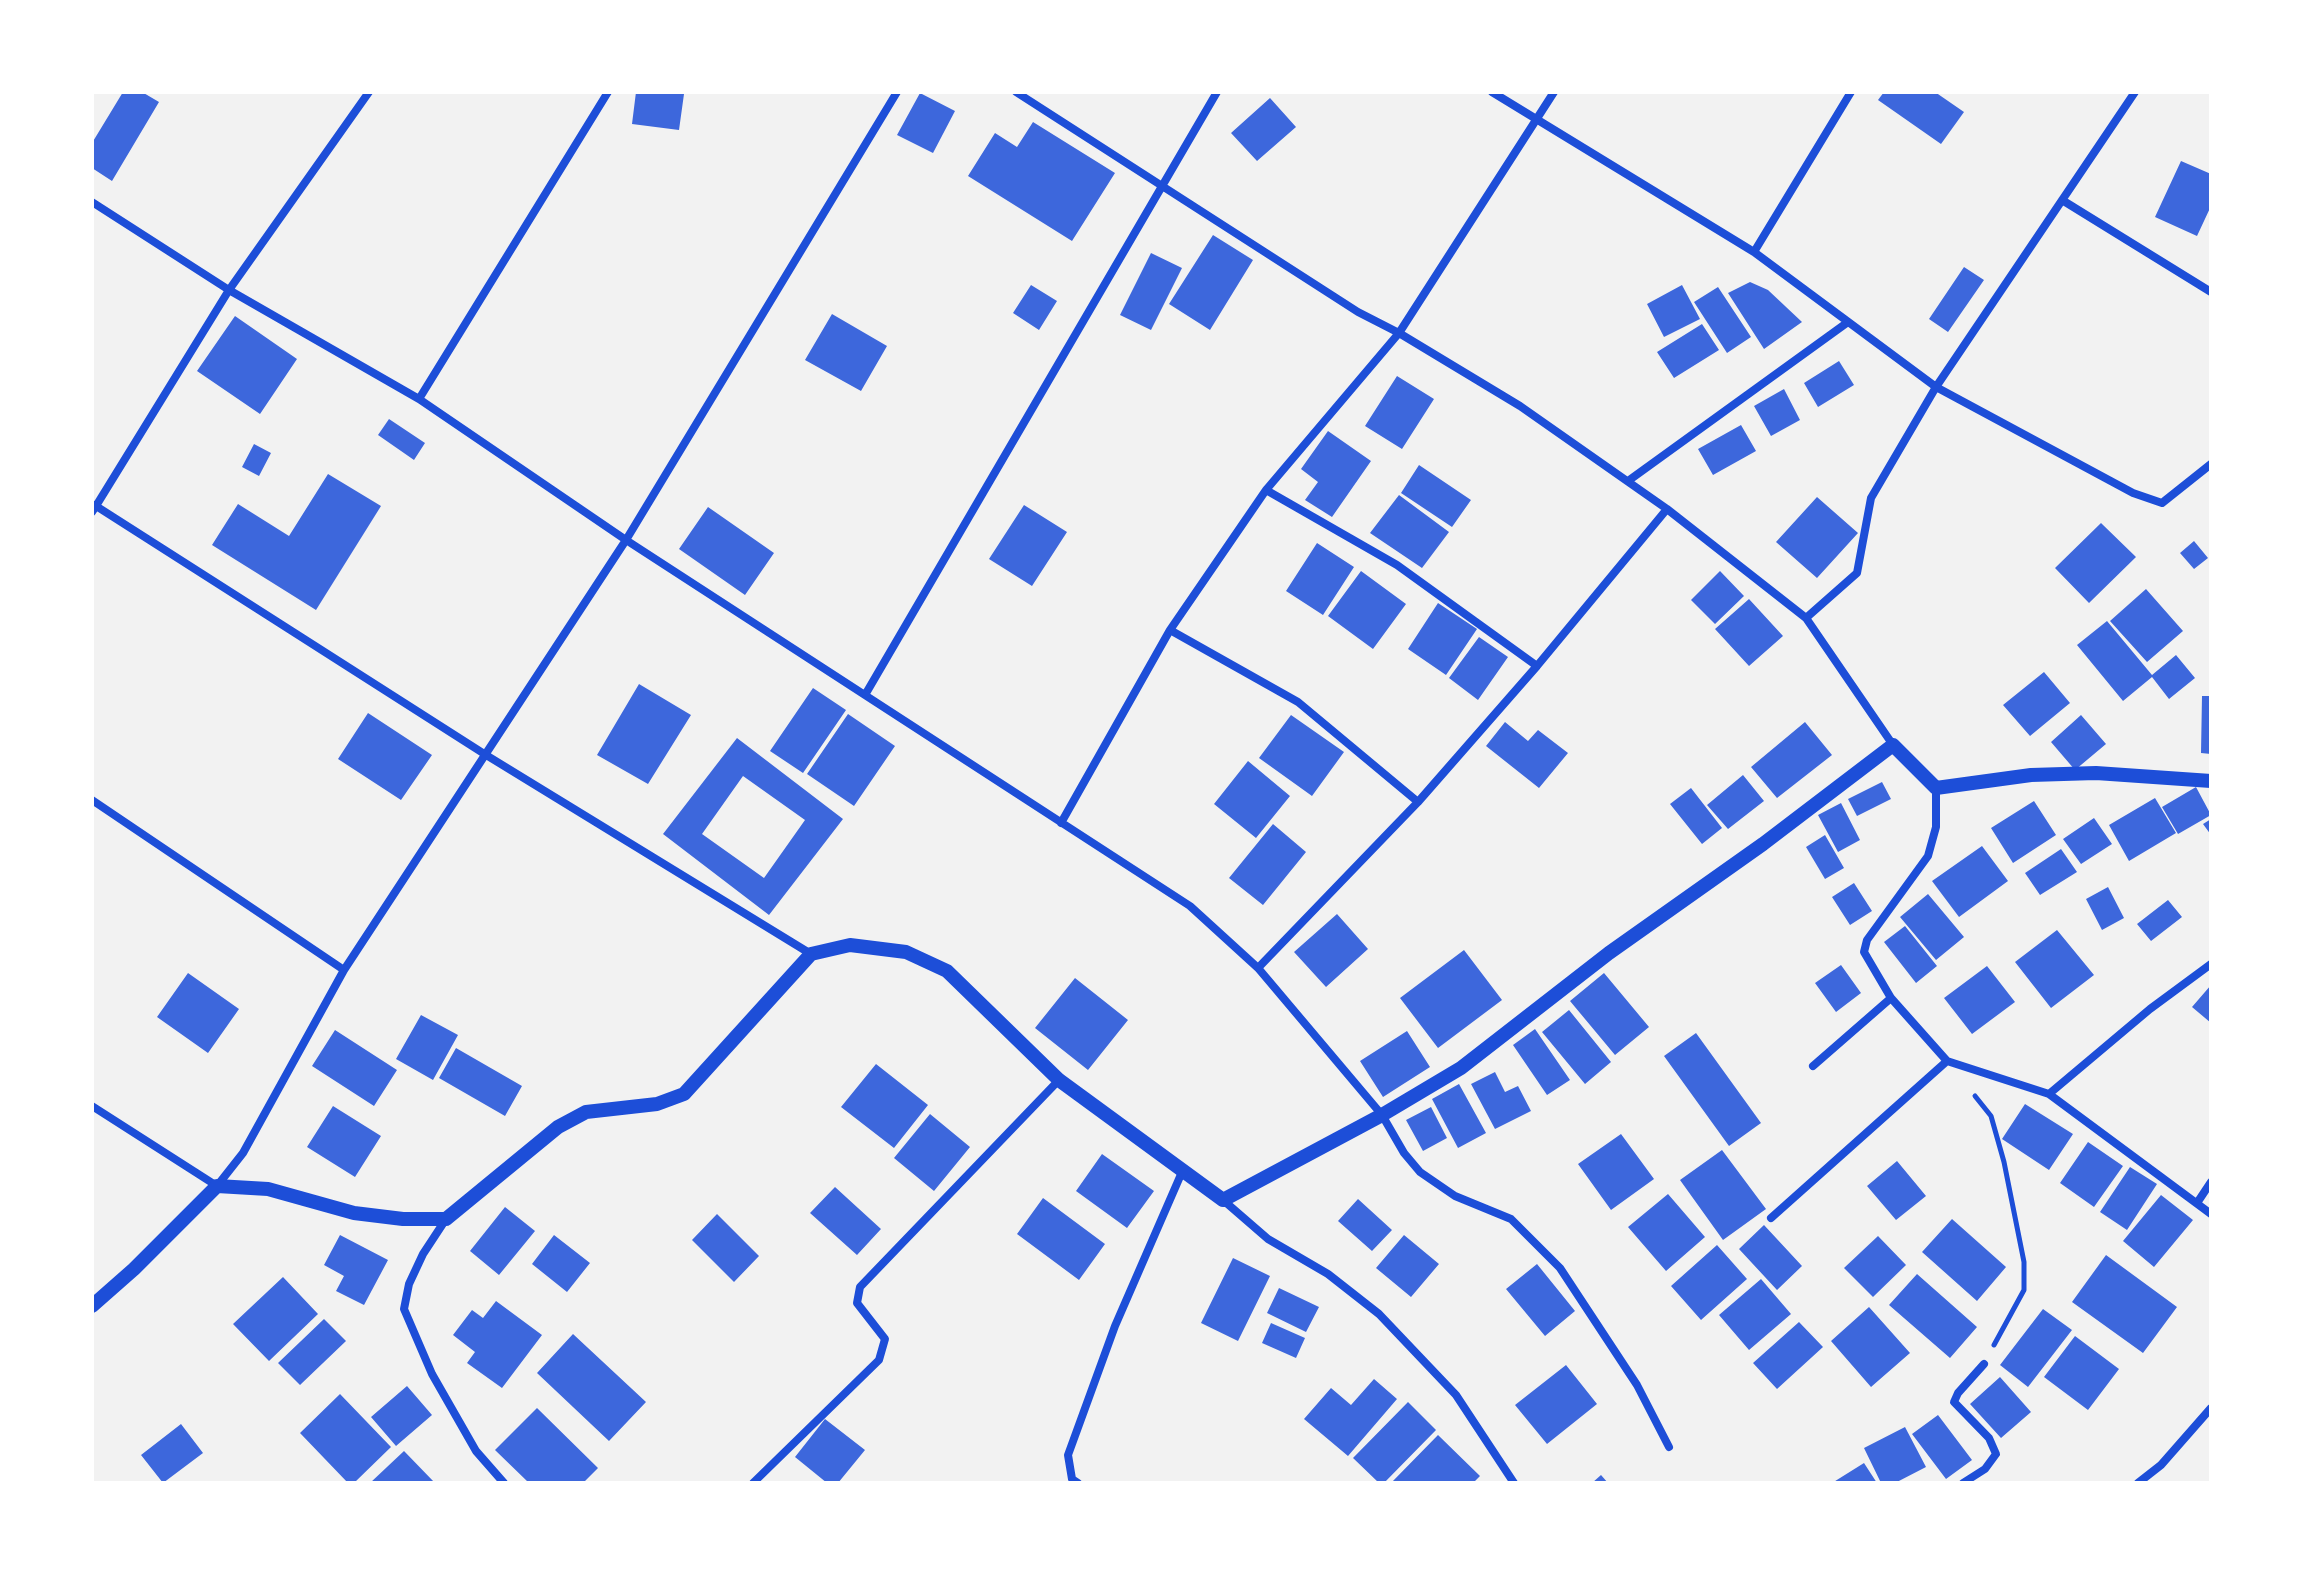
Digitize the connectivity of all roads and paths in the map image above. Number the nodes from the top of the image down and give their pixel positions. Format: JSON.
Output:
{"nodes":[{"id":1,"x":369,"y":92,"type":"edge"},
{"id":2,"x":608,"y":92,"type":"edge"},
{"id":3,"x":897,"y":92,"type":"edge"},
{"id":4,"x":1016,"y":92,"type":"edge"},
{"id":5,"x":1217,"y":92,"type":"edge"},
{"id":6,"x":1492,"y":92,"type":"edge"},
{"id":7,"x":1554,"y":92,"type":"edge"},
{"id":8,"x":1851,"y":92,"type":"edge"},
{"id":9,"x":2135,"y":92,"type":"edge"},
{"id":10,"x":1536,"y":121,"type":"junction"},
{"id":11,"x":1162,"y":187,"type":"junction"},
{"id":12,"x":2062,"y":200,"type":"junction"},
{"id":13,"x":92,"y":202,"type":"edge"},
{"id":14,"x":1754,"y":252,"type":"junction"},
{"id":15,"x":229,"y":290,"type":"junction"},
{"id":16,"x":2211,"y":292,"type":"edge"},
{"id":17,"x":1848,"y":322,"type":"junction"},
{"id":18,"x":1399,"y":333,"type":"junction"},
{"id":19,"x":1936,"y":387,"type":"junction"},
{"id":20,"x":419,"y":399,"type":"junction"},
{"id":21,"x":2211,"y":464,"type":"edge"},
{"id":22,"x":1628,"y":481,"type":"junction"},
{"id":23,"x":1266,"y":490,"type":"junction"},
{"id":24,"x":93,"y":507,"type":"edge"},
{"id":25,"x":1667,"y":509,"type":"junction"},
{"id":26,"x":626,"y":540,"type":"junction"},
{"id":27,"x":1806,"y":618,"type":"junction"},
{"id":28,"x":1170,"y":630,"type":"junction"},
{"id":29,"x":1537,"y":666,"type":"junction"},
{"id":30,"x":865,"y":695,"type":"junction"},
{"id":31,"x":1893,"y":745,"type":"junction"},
{"id":32,"x":486,"y":755,"type":"junction"},
{"id":33,"x":2211,"y":781,"type":"edge"},
{"id":34,"x":1936,"y":788,"type":"junction"},
{"id":35,"x":92,"y":800,"type":"edge"},
{"id":36,"x":1418,"y":802,"type":"junction"},
{"id":37,"x":1061,"y":823,"type":"junction"},
{"id":38,"x":811,"y":954,"type":"junction"},
{"id":39,"x":2211,"y":964,"type":"edge"},
{"id":40,"x":1258,"y":968,"type":"junction"},
{"id":41,"x":344,"y":970,"type":"junction"},
{"id":42,"x":1891,"y":998,"type":"junction"},
{"id":43,"x":1947,"y":1061,"type":"junction"},
{"id":44,"x":1813,"y":1066,"type":"dead end"},
{"id":45,"x":1059,"y":1080,"type":"junction"},
{"id":46,"x":2049,"y":1094,"type":"junction"},
{"id":47,"x":92,"y":1106,"type":"edge"},
{"id":48,"x":1382,"y":1115,"type":"junction"},
{"id":49,"x":1182,"y":1172,"type":"junction"},
{"id":50,"x":2211,"y":1182,"type":"edge"},
{"id":51,"x":217,"y":1186,"type":"junction"},
{"id":52,"x":1223,"y":1200,"type":"junction"},
{"id":53,"x":2197,"y":1203,"type":"junction"},
{"id":54,"x":2211,"y":1214,"type":"edge"},
{"id":55,"x":1771,"y":1218,"type":"dead end"},
{"id":56,"x":446,"y":1219,"type":"junction"},
{"id":57,"x":92,"y":1306,"type":"edge"},
{"id":58,"x":1984,"y":1364,"type":"joint"},
{"id":59,"x":2211,"y":1408,"type":"edge"},
{"id":60,"x":1669,"y":1447,"type":"dead end"},
{"id":61,"x":504,"y":1483,"type":"edge"},
{"id":62,"x":753,"y":1483,"type":"edge"},
{"id":63,"x":1078,"y":1483,"type":"edge"},
{"id":64,"x":1514,"y":1483,"type":"edge"},
{"id":65,"x":1963,"y":1483,"type":"edge"},
{"id":66,"x":2138,"y":1483,"type":"edge"}],
"edges":[{"from":1,"to":15,"type":"street"},
{"from":2,"to":20,"type":"street"},
{"from":3,"to":26,"type":"street"},
{"from":4,"to":11,"type":"street"},
{"from":5,"to":11,"type":"street"},
{"from":6,"to":10,"type":"street"},
{"from":7,"to":10,"type":"street"},
{"from":8,"to":14,"type":"street"},
{"from":9,"to":12,"type":"street"},
{"from":10,"to":14,"type":"street"},
{"from":10,"to":18,"type":"street"},
{"from":11,"to":18,"type":"street"},
{"from":11,"to":30,"type":"street"},
{"from":12,"to":16,"type":"street"},
{"from":12,"to":19,"type":"street"},
{"from":13,"to":15,"type":"street"},
{"from":14,"to":17,"type":"street"},
{"from":15,"to":20,"type":"street"},
{"from":15,"to":24,"type":"street"},
{"from":17,"to":19,"type":"street"},
{"from":17,"to":22,"type":"street"},
{"from":18,"to":22,"type":"street"},
{"from":18,"to":23,"type":"street"},
{"from":19,"to":21,"type":"street"},
{"from":19,"to":27,"type":"street"},
{"from":20,"to":26,"type":"street"},
{"from":22,"to":25,"type":"street"},
{"from":23,"to":28,"type":"street"},
{"from":23,"to":29,"type":"street"},
{"from":24,"to":32,"type":"street"},
{"from":25,"to":27,"type":"street"},
{"from":25,"to":29,"type":"street"},
{"from":26,"to":30,"type":"street"},
{"from":26,"to":32,"type":"street"},
{"from":27,"to":31,"type":"street"},
{"from":28,"to":36,"type":"street"},
{"from":28,"to":37,"type":"street"},
{"from":29,"to":36,"type":"street"},
{"from":30,"to":37,"type":"street"},
{"from":31,"to":34,"type":"street"},
{"from":31,"to":48,"type":"street"},
{"from":32,"to":38,"type":"street"},
{"from":32,"to":41,"type":"street"},
{"from":33,"to":34,"type":"street"},
{"from":34,"to":42,"type":"street"},
{"from":35,"to":41,"type":"street"},
{"from":36,"to":40,"type":"street"},
{"from":37,"to":40,"type":"street"},
{"from":38,"to":45,"type":"street"},
{"from":38,"to":56,"type":"street"},
{"from":39,"to":46,"type":"street"},
{"from":40,"to":48,"type":"street"},
{"from":41,"to":51,"type":"street"},
{"from":42,"to":43,"type":"street"},
{"from":42,"to":44,"type":"street"},
{"from":43,"to":46,"type":"street"},
{"from":43,"to":55,"type":"street"},
{"from":43,"to":58,"type":"path"},
{"from":45,"to":49,"type":"street"},
{"from":45,"to":62,"type":"street"},
{"from":46,"to":53,"type":"street"},
{"from":47,"to":51,"type":"street"},
{"from":48,"to":52,"type":"street"},
{"from":48,"to":60,"type":"street"},
{"from":49,"to":52,"type":"street"},
{"from":49,"to":63,"type":"street"},
{"from":50,"to":53,"type":"street"},
{"from":51,"to":56,"type":"street"},
{"from":51,"to":57,"type":"street"},
{"from":52,"to":64,"type":"street"},
{"from":53,"to":54,"type":"street"},
{"from":56,"to":61,"type":"street"},
{"from":58,"to":65,"type":"street"},
{"from":59,"to":66,"type":"street"}]}
